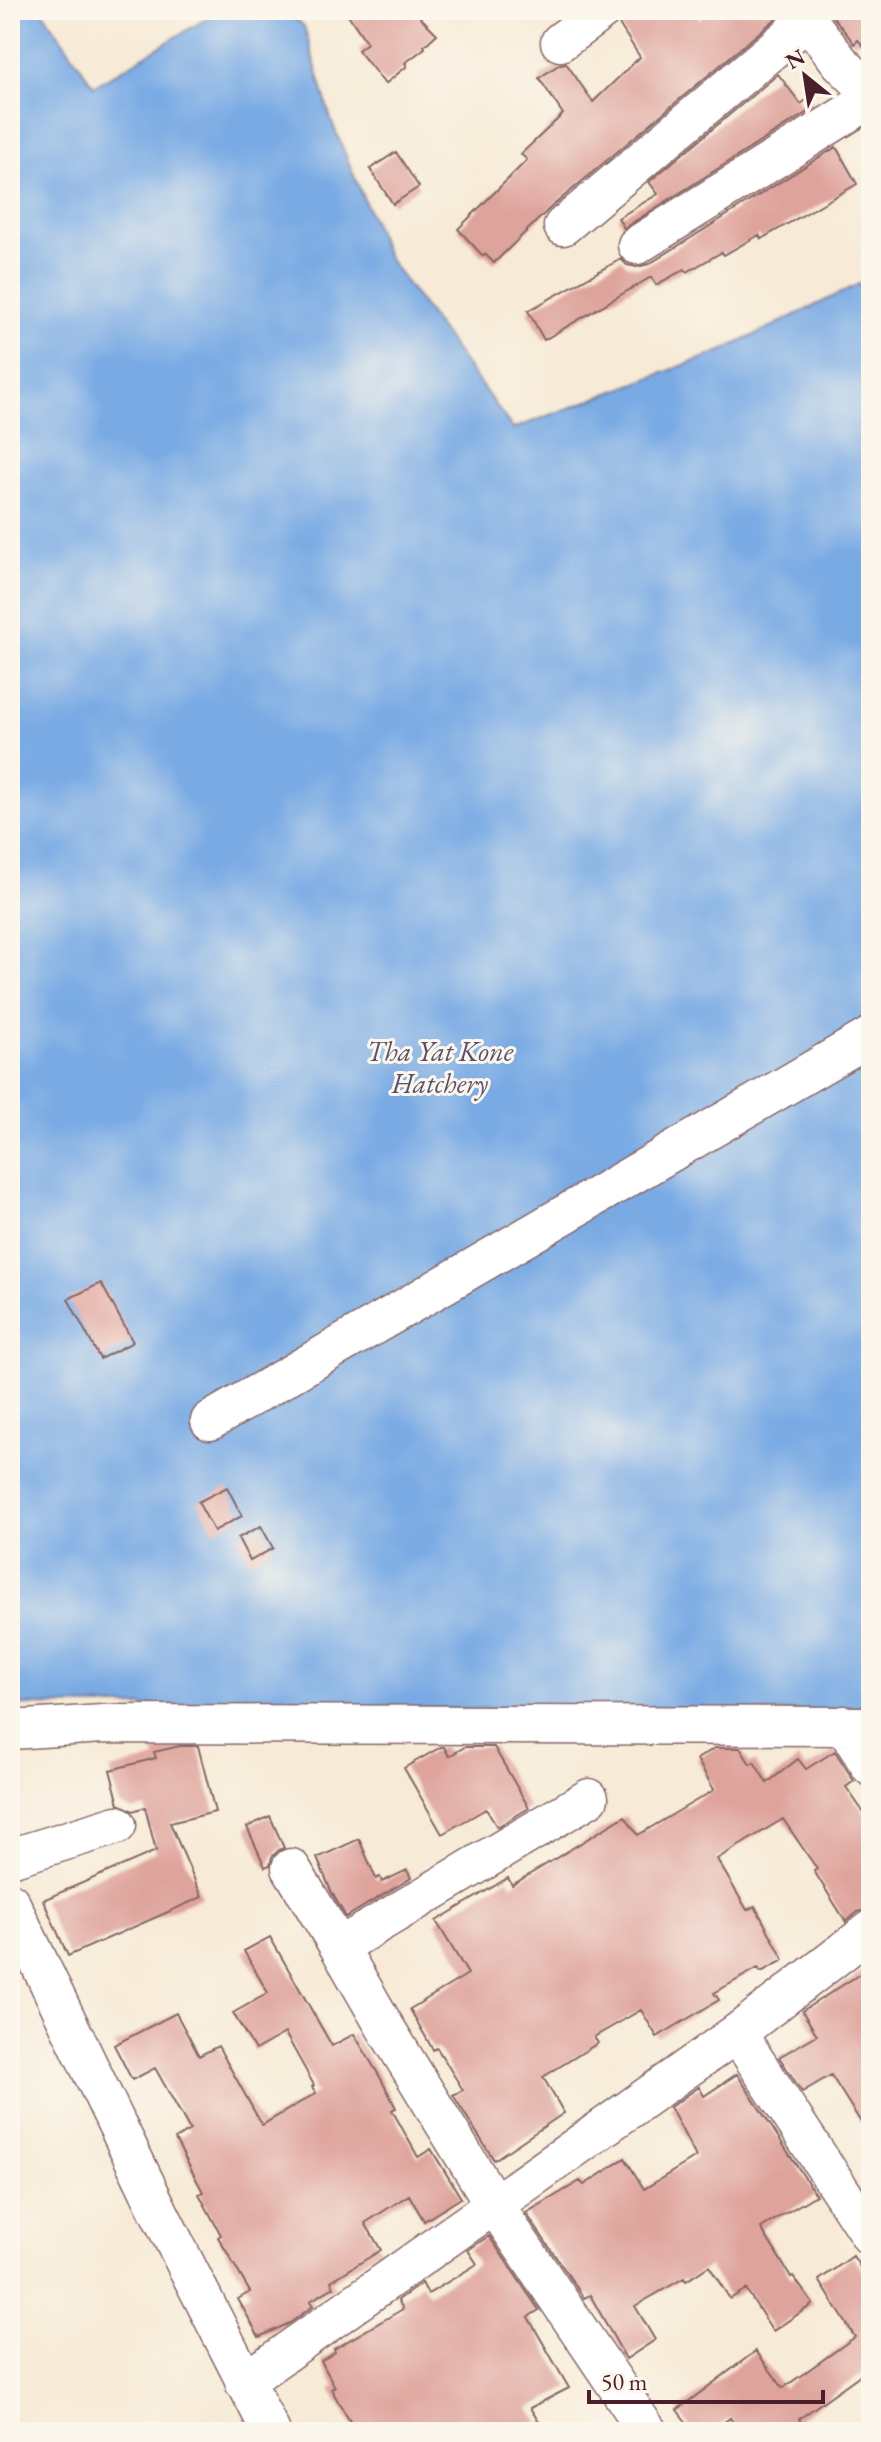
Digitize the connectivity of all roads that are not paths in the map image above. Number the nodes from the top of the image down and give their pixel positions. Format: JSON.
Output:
{"nodes":[{"id":1,"x":603,"y":10,"type":"edge"},
{"id":2,"x":804,"y":15,"type":"edge"},
{"id":3,"x":560,"y":42,"type":"dead end"},
{"id":4,"x":871,"y":96,"type":"edge"},
{"id":5,"x":563,"y":226,"type":"dead end"},
{"id":6,"x":637,"y":245,"type":"dead end"},
{"id":7,"x":871,"y":1036,"type":"edge"},
{"id":8,"x":210,"y":1421,"type":"dead end"},
{"id":9,"x":858,"y":1726,"type":"edge"},
{"id":10,"x":10,"y":1730,"type":"edge"},
{"id":11,"x":871,"y":1767,"type":"edge"},
{"id":12,"x":589,"y":1798,"type":"dead end"},
{"id":13,"x":117,"y":1825,"type":"dead end"},
{"id":14,"x":10,"y":1858,"type":"edge"},
{"id":15,"x":291,"y":1868,"type":"dead end"},
{"id":16,"x":10,"y":1902,"type":"edge"},
{"id":17,"x":871,"y":1930,"type":"edge"},
{"id":18,"x":339,"y":1947,"type":"junction"},
{"id":19,"x":737,"y":2033,"type":"junction"},
{"id":20,"x":495,"y":2206,"type":"junction"},
{"id":21,"x":871,"y":2237,"type":"edge"},
{"id":22,"x":244,"y":2382,"type":"junction"},
{"id":23,"x":271,"y":2432,"type":"edge"},
{"id":24,"x":648,"y":2432,"type":"edge"}],
"edges":[{"from":1,"to":3,"type":"street"},
{"from":2,"to":4,"type":"street"},
{"from":2,"to":5,"type":"street"},
{"from":4,"to":6,"type":"street"},
{"from":7,"to":8,"type":"street"},
{"from":9,"to":10,"type":"street"},
{"from":9,"to":11,"type":"street"},
{"from":12,"to":18,"type":"street"},
{"from":13,"to":14,"type":"street"},
{"from":15,"to":18,"type":"street"},
{"from":16,"to":22,"type":"street"},
{"from":17,"to":19,"type":"street"},
{"from":18,"to":20,"type":"street"},
{"from":19,"to":20,"type":"street"},
{"from":19,"to":21,"type":"street"},
{"from":20,"to":22,"type":"street"},
{"from":20,"to":24,"type":"street"},
{"from":22,"to":23,"type":"street"}]}
